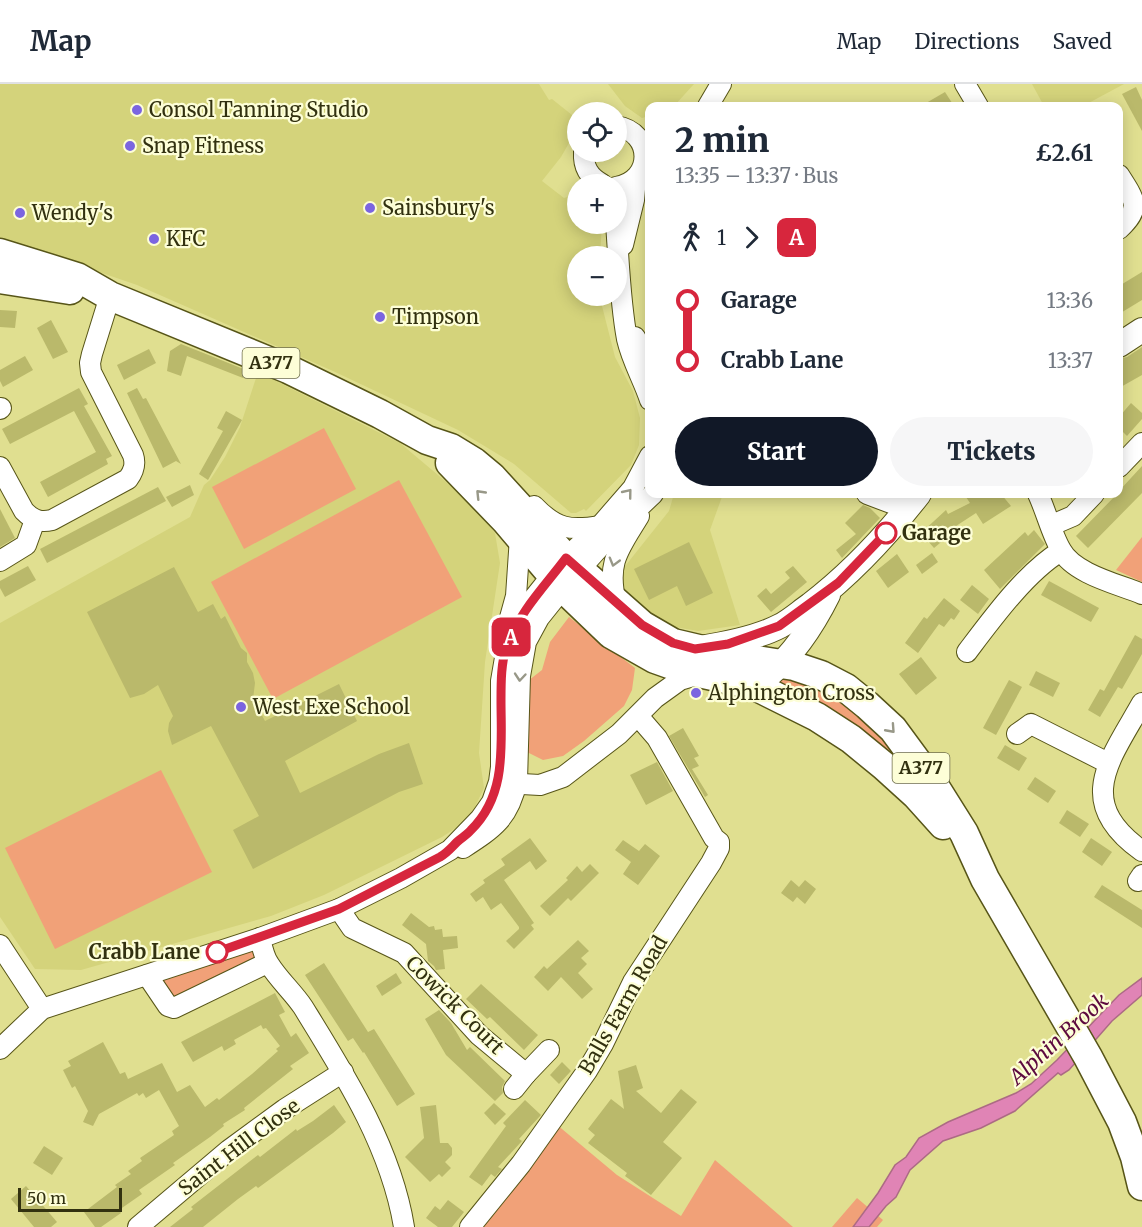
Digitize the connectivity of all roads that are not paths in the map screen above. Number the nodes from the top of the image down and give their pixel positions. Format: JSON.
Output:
{"nodes":[{"id":1,"x":721,"y":84,"type":"edge"},
{"id":2,"x":965,"y":84,"type":"edge"},
{"id":3,"x":710,"y":102,"type":"edge"},
{"id":4,"x":976,"y":102,"type":"edge"},
{"id":5,"x":633,"y":129,"type":"edge"},
{"id":6,"x":645,"y":153,"type":"edge"},
{"id":7,"x":645,"y":163,"type":"edge"},
{"id":8,"x":636,"y":178,"type":"junction"},
{"id":9,"x":1123,"y":181,"type":"edge"},
{"id":10,"x":627,"y":184,"type":"edge"},
{"id":11,"x":1123,"y":226,"type":"edge"},
{"id":12,"x":623,"y":246,"type":"edge"},
{"id":13,"x":0,"y":253,"type":"edge"},
{"id":14,"x":0,"y":279,"type":"edge"},
{"id":15,"x":110,"y":296,"type":"junction"},
{"id":16,"x":623,"y":306,"type":"edge"},
{"id":17,"x":625,"y":315,"type":"junction"},
{"id":18,"x":645,"y":354,"type":"edge"},
{"id":19,"x":645,"y":386,"type":"edge"},
{"id":20,"x":427,"y":440,"type":"junction"},
{"id":21,"x":1142,"y":443,"type":"edge"},
{"id":22,"x":1123,"y":463,"type":"edge"},
{"id":23,"x":645,"y":465,"type":"edge"},
{"id":24,"x":0,"y":466,"type":"edge"},
{"id":25,"x":492,"y":477,"type":"junction"},
{"id":26,"x":649,"y":498,"type":"edge"},
{"id":27,"x":651,"y":498,"type":"edge"},
{"id":28,"x":893,"y":498,"type":"edge"},
{"id":29,"x":1040,"y":498,"type":"edge"},
{"id":30,"x":1090,"y":498,"type":"edge"},
{"id":31,"x":913,"y":501,"type":"edge"},
{"id":32,"x":35,"y":520,"type":"junction"},
{"id":33,"x":1052,"y":525,"type":"junction"},
{"id":34,"x":600,"y":526,"type":"junction"},
{"id":35,"x":520,"y":537,"type":"junction"},
{"id":36,"x":1061,"y":551,"type":"junction"},
{"id":37,"x":0,"y":561,"type":"edge"},
{"id":38,"x":566,"y":573,"type":"junction"},
{"id":39,"x":832,"y":588,"type":"junction"},
{"id":40,"x":1142,"y":594,"type":"edge"},
{"id":41,"x":616,"y":603,"type":"junction"},
{"id":42,"x":814,"y":622,"type":"junction"},
{"id":43,"x":507,"y":646,"type":"junction"},
{"id":44,"x":967,"y":652,"type":"dead end"},
{"id":45,"x":654,"y":659,"type":"junction"},
{"id":46,"x":697,"y":661,"type":"junction"},
{"id":47,"x":783,"y":663,"type":"junction"},
{"id":48,"x":820,"y":675,"type":"junction"},
{"id":49,"x":753,"y":685,"type":"junction"},
{"id":50,"x":655,"y":698,"type":"junction"},
{"id":51,"x":1142,"y":703,"type":"edge"},
{"id":52,"x":638,"y":716,"type":"junction"},
{"id":53,"x":1027,"y":723,"type":"dead end"},
{"id":54,"x":1108,"y":763,"type":"junction"},
{"id":55,"x":508,"y":783,"type":"junction"},
{"id":56,"x":1142,"y":851,"type":"edge"},
{"id":57,"x":986,"y":879,"type":"junction"},
{"id":58,"x":339,"y":909,"type":"junction"},
{"id":59,"x":260,"y":938,"type":"junction"},
{"id":60,"x":0,"y":945,"type":"edge"},
{"id":61,"x":267,"y":963,"type":"junction"},
{"id":62,"x":147,"y":975,"type":"junction"},
{"id":63,"x":42,"y":1009,"type":"junction"},
{"id":64,"x":0,"y":1049,"type":"edge"},
{"id":65,"x":549,"y":1050,"type":"dead end"},
{"id":66,"x":343,"y":1072,"type":"junction"},
{"id":67,"x":1142,"y":1186,"type":"edge"},
{"id":68,"x":138,"y":1227,"type":"edge"},
{"id":69,"x":404,"y":1227,"type":"edge"},
{"id":70,"x":470,"y":1227,"type":"edge"}],
"edges":[{"from":1,"to":3,"type":"street"},
{"from":2,"to":4,"type":"street"},
{"from":5,"to":6,"type":"street"},
{"from":7,"to":8,"type":"street"},
{"from":8,"to":10,"type":"street"},
{"from":8,"to":12,"type":"street"},
{"from":9,"to":11,"type":"street"},
{"from":13,"to":15,"type":"highway","number":"A377"},
{"from":14,"to":15,"type":"highway","number":"A377"},
{"from":15,"to":20,"type":"highway","number":"A377"},
{"from":15,"to":32,"type":"street"},
{"from":16,"to":17,"type":"street"},
{"from":17,"to":18,"type":"street"},
{"from":17,"to":19,"type":"street"},
{"from":20,"to":25,"type":"highway","number":"A377"},
{"from":35,"to":20,"type":"highway","number":"A377","one_way":true},
{"from":21,"to":22,"type":"street"},
{"from":34,"to":23,"type":"street","one_way":true},
{"from":24,"to":32,"type":"street"},
{"from":25,"to":34,"type":"street"},
{"from":25,"to":38,"type":"highway","number":"A377"},
{"from":26,"to":38,"type":"street"},
{"from":27,"to":41,"type":"street","one_way":true},
{"from":28,"to":31,"type":"street"},
{"from":29,"to":33,"type":"street"},
{"from":30,"to":33,"type":"street"},
{"from":31,"to":39,"type":"main road"},
{"from":32,"to":37,"type":"street"},
{"from":33,"to":36,"type":"street"},
{"from":34,"to":38,"type":"street"},
{"from":35,"to":38,"type":"highway","number":"A377"},
{"from":35,"to":43,"type":"street"},
{"from":36,"to":40,"type":"street"},
{"from":36,"to":44,"type":"street"},
{"from":38,"to":41,"type":"highway","number":"A377"},
{"from":38,"to":43,"type":"street"},
{"from":38,"to":45,"type":"highway","number":"A377"},
{"from":38,"to":55,"type":"street","one_way":true},
{"from":39,"to":42,"type":"main road"},
{"from":39,"to":46,"type":"main road"},
{"from":41,"to":46,"type":"highway","number":"A377"},
{"from":42,"to":47,"type":"main road"},
{"from":42,"to":48,"type":"main road"},
{"from":43,"to":55,"type":"street"},
{"from":45,"to":46,"type":"highway","number":"A377"},
{"from":45,"to":50,"type":"street"},
{"from":46,"to":47,"type":"highway","number":"A377"},
{"from":46,"to":49,"type":"highway","number":"A377"},
{"from":46,"to":50,"type":"street"},
{"from":47,"to":48,"type":"highway","number":"A377"},
{"from":47,"to":49,"type":"main road"},
{"from":48,"to":57,"type":"highway","number":"A377","one_way":true},
{"from":49,"to":57,"type":"highway","number":"A377"},
{"from":50,"to":52,"type":"street"},
{"from":51,"to":54,"type":"street"},
{"from":52,"to":55,"type":"street"},
{"from":52,"to":70,"type":"street","name":"Balls Farm Road"},
{"from":53,"to":54,"type":"street"},
{"from":54,"to":56,"type":"street"},
{"from":55,"to":58,"type":"street"},
{"from":57,"to":67,"type":"highway","number":"A377"},
{"from":58,"to":59,"type":"street"},
{"from":58,"to":65,"type":"street","name":"Cowick Court"},
{"from":59,"to":61,"type":"street"},
{"from":59,"to":62,"type":"street"},
{"from":60,"to":63,"type":"street"},
{"from":61,"to":62,"type":"street"},
{"from":61,"to":66,"type":"street"},
{"from":62,"to":63,"type":"street"},
{"from":63,"to":64,"type":"street"},
{"from":66,"to":68,"type":"street","name":"Saint Hill Close"},
{"from":66,"to":69,"type":"street"}]}
